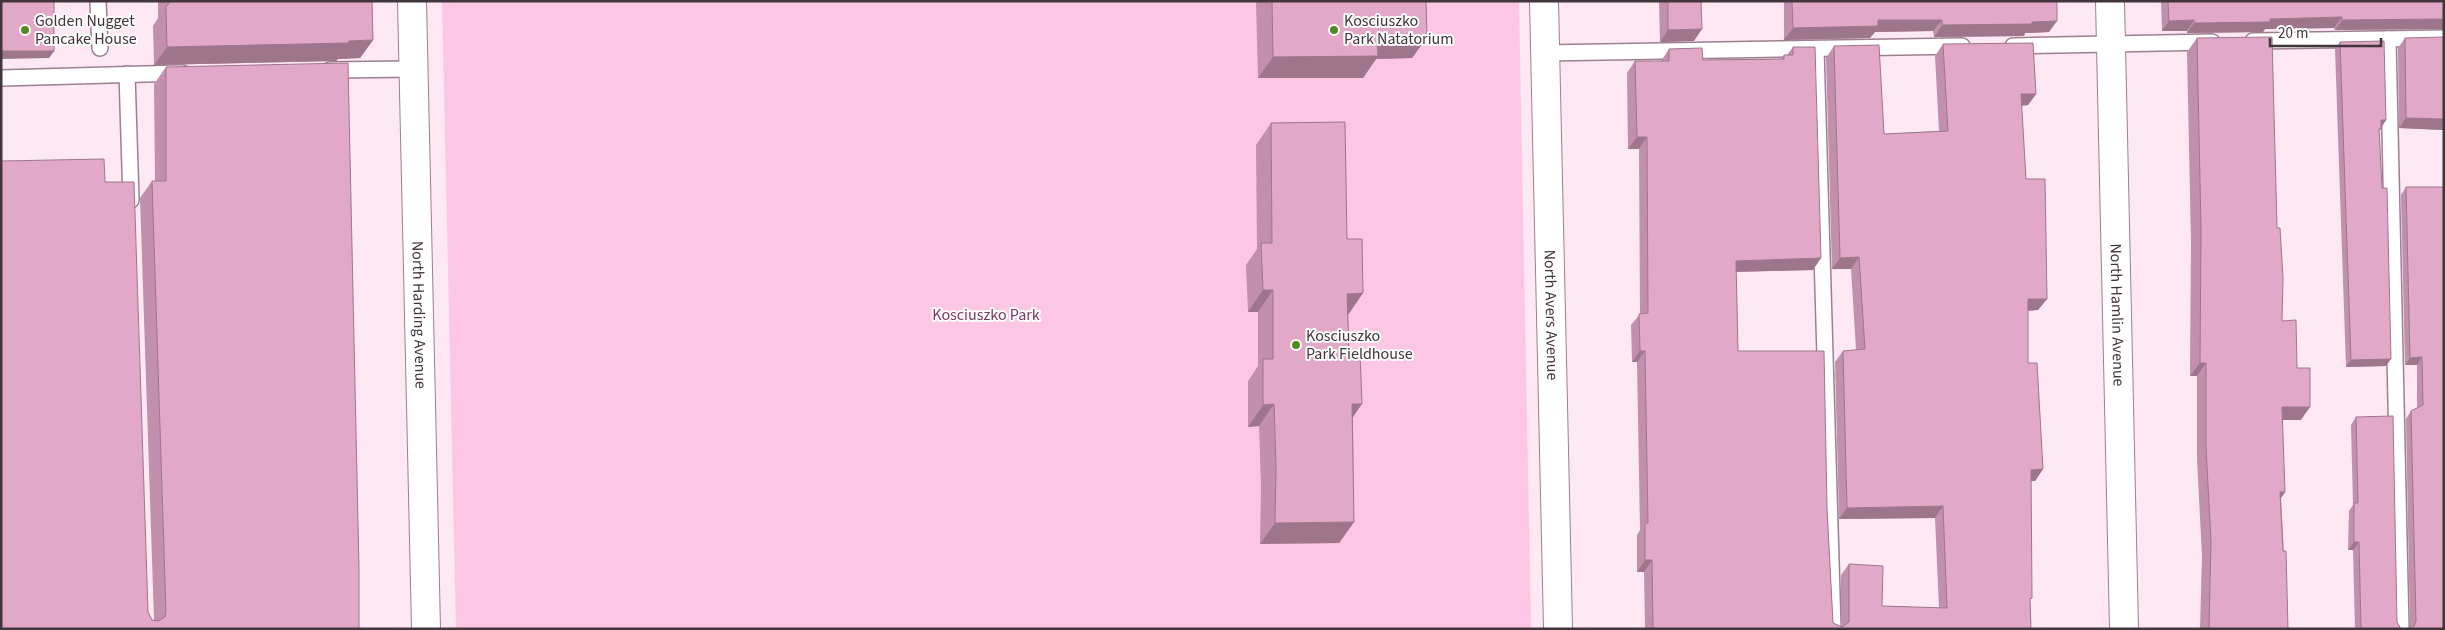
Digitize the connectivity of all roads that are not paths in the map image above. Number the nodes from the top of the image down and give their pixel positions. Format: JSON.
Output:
{"nodes":[{"id":1,"x":98,"y":1,"type":"edge"},
{"id":2,"x":412,"y":1,"type":"edge"},
{"id":3,"x":1544,"y":1,"type":"edge"},
{"id":4,"x":2110,"y":1,"type":"edge"},
{"id":5,"x":2444,"y":38,"type":"edge"},
{"id":6,"x":2388,"y":39,"type":"junction"},
{"id":7,"x":2111,"y":44,"type":"junction"},
{"id":8,"x":1980,"y":46,"type":"edge"},
{"id":9,"x":2000,"y":46,"type":"edge"},
{"id":10,"x":100,"y":48,"type":"dead end"},
{"id":11,"x":1816,"y":48,"type":"junction"},
{"id":12,"x":1546,"y":54,"type":"junction"},
{"id":13,"x":413,"y":69,"type":"junction"},
{"id":14,"x":317,"y":71,"type":"edge"},
{"id":15,"x":197,"y":73,"type":"edge"},
{"id":16,"x":127,"y":74,"type":"junction"},
{"id":17,"x":1,"y":78,"type":"edge"},
{"id":18,"x":132,"y":213,"type":"edge"},
{"id":19,"x":426,"y":629,"type":"edge"},
{"id":20,"x":1558,"y":629,"type":"edge"},
{"id":21,"x":1833,"y":629,"type":"edge"},
{"id":22,"x":2124,"y":629,"type":"edge"},
{"id":23,"x":2402,"y":629,"type":"edge"}],
"edges":[{"from":1,"to":10,"type":"lane"},
{"from":2,"to":13,"type":"street","name":"North Harding Avenue"},
{"from":3,"to":12,"type":"street","name":"North Avers Avenue"},
{"from":4,"to":7,"type":"street","name":"North Hamlin Avenue"},
{"from":5,"to":6,"type":"lane"},
{"from":6,"to":7,"type":"lane"},
{"from":6,"to":23,"type":"lane"},
{"from":7,"to":9,"type":"lane"},
{"from":7,"to":22,"type":"street","name":"North Hamlin Avenue"},
{"from":8,"to":11,"type":"lane"},
{"from":11,"to":12,"type":"lane"},
{"from":11,"to":21,"type":"lane"},
{"from":12,"to":20,"type":"street","name":"North Avers Avenue"},
{"from":13,"to":14,"type":"lane"},
{"from":13,"to":19,"type":"street","name":"North Harding Avenue"},
{"from":15,"to":16,"type":"lane"},
{"from":16,"to":17,"type":"lane"},
{"from":16,"to":18,"type":"lane"}]}
